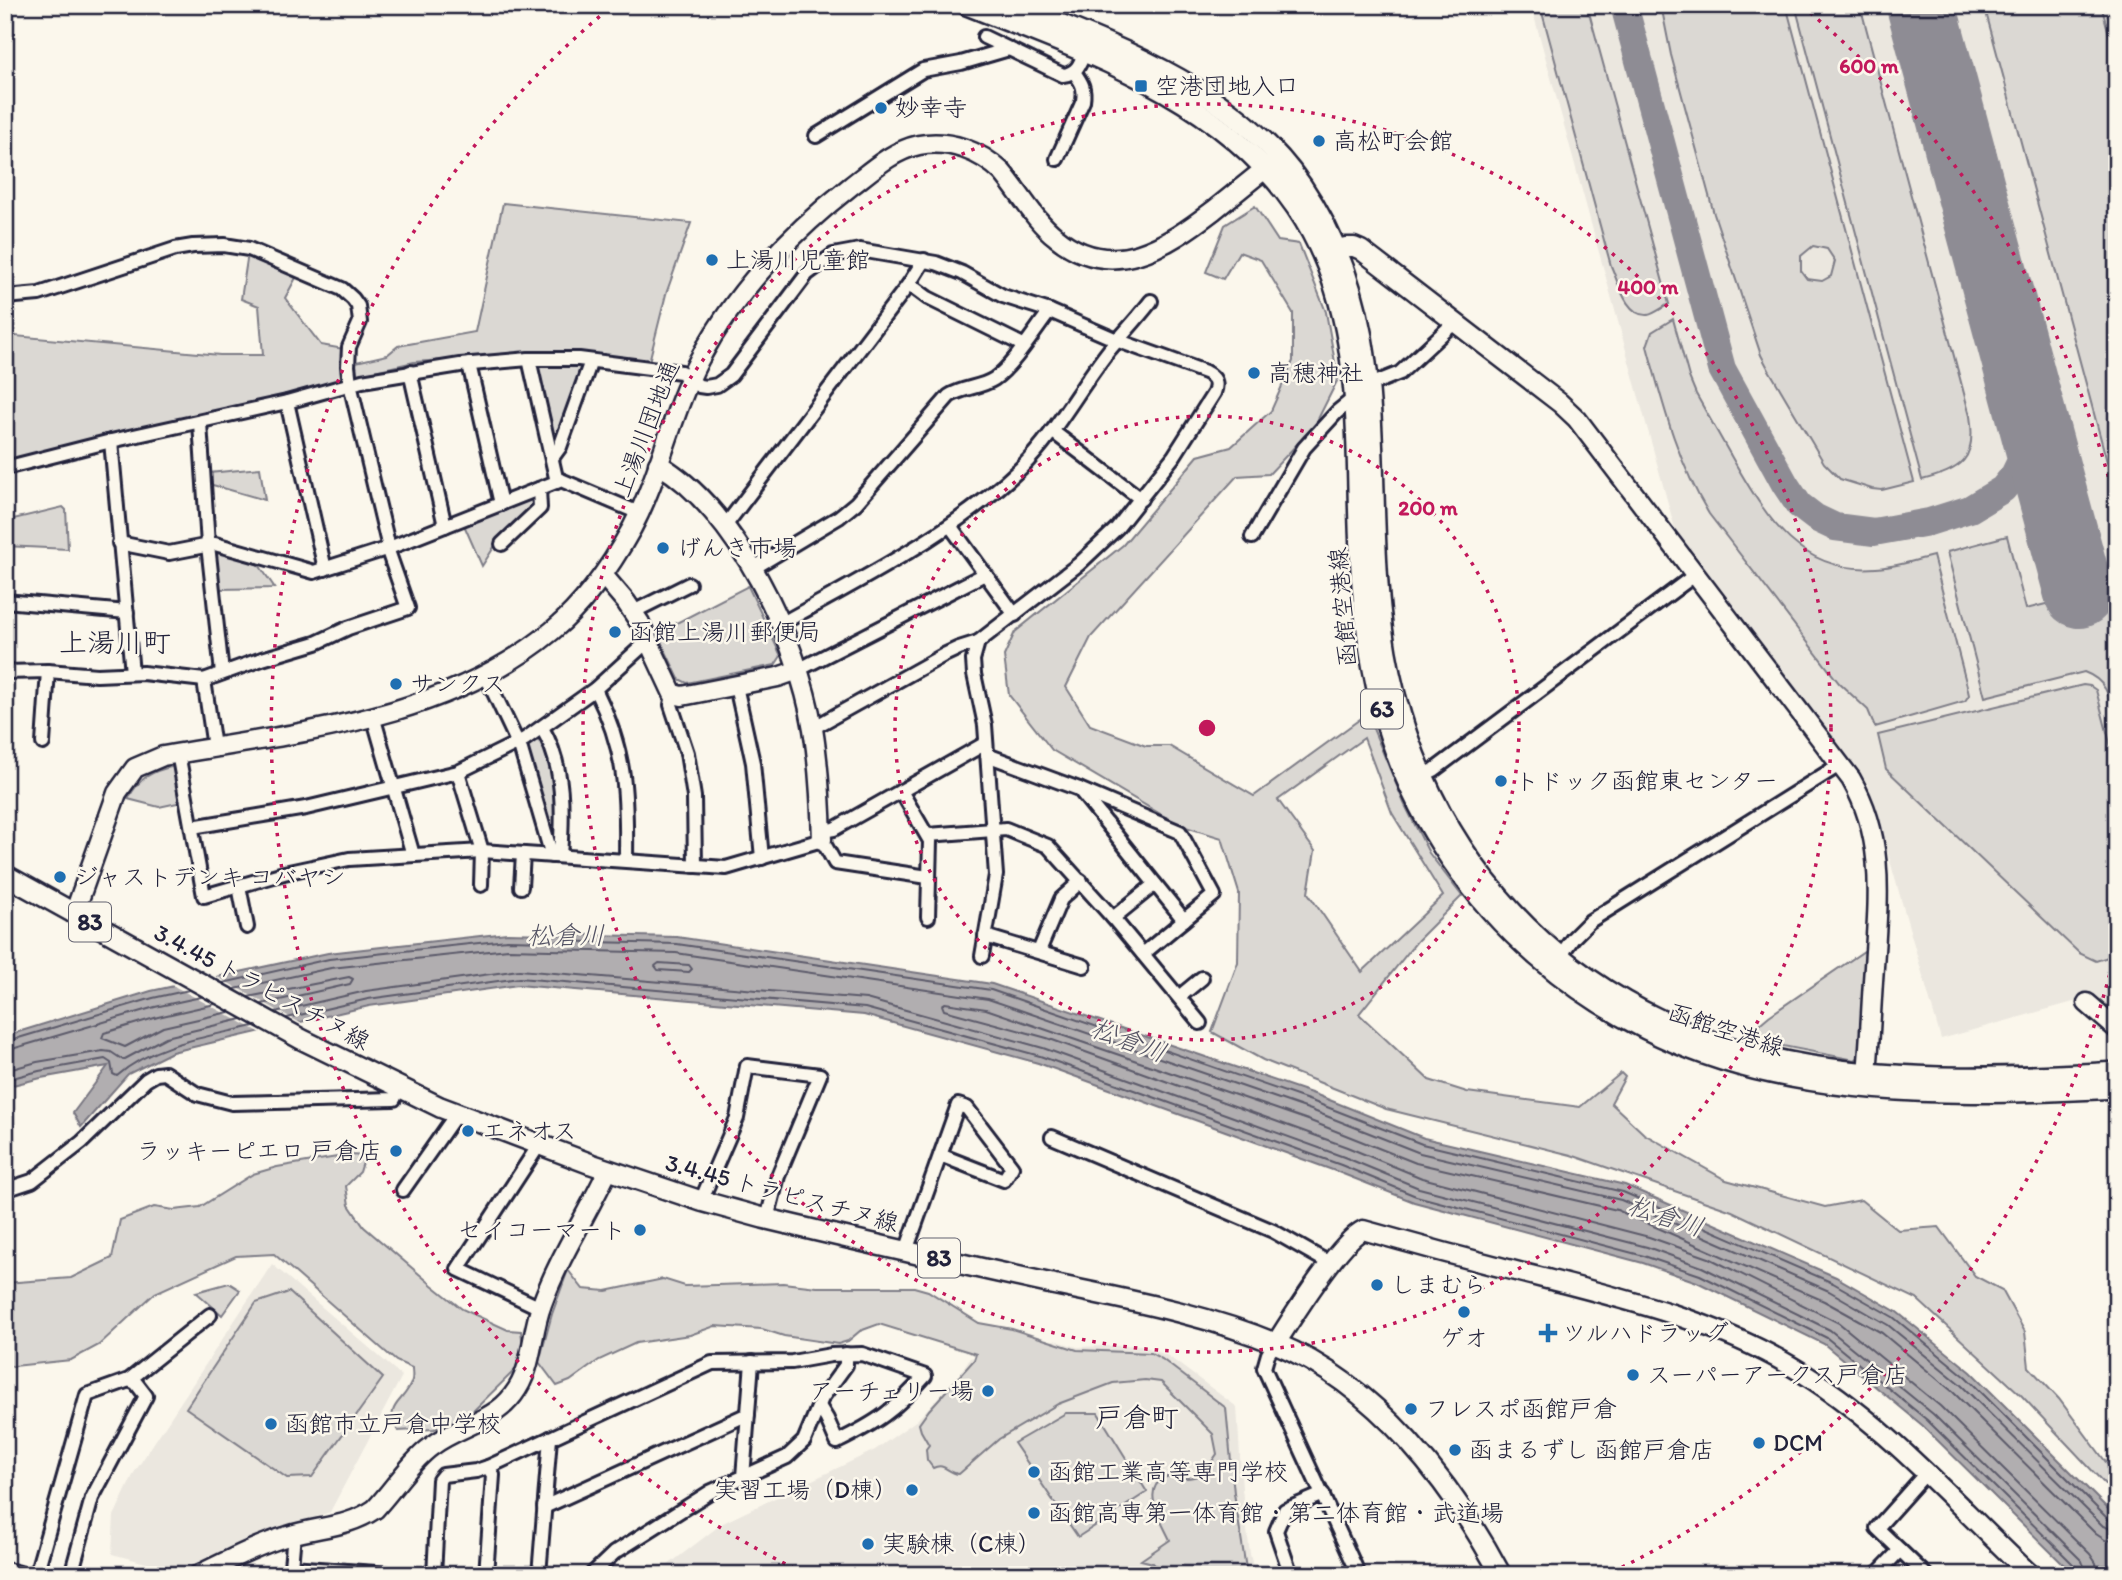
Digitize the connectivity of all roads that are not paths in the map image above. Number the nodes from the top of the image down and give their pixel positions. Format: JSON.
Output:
{"nodes":[{"id":1,"x":967,"y":5,"type":"edge"},
{"id":2,"x":1012,"y":5,"type":"edge"},
{"id":3,"x":984,"y":37,"type":"dead end"},
{"id":4,"x":1087,"y":46,"type":"junction"},
{"id":5,"x":1009,"y":49,"type":"junction"},
{"id":6,"x":1074,"y":72,"type":"junction"},
{"id":7,"x":816,"y":136,"type":"dead end"},
{"id":8,"x":1057,"y":159,"type":"dead end"},
{"id":9,"x":1272,"y":163,"type":"junction"},
{"id":10,"x":1345,"y":247,"type":"dead end"},
{"id":11,"x":924,"y":260,"type":"junction"},
{"id":12,"x":909,"y":284,"type":"junction"},
{"id":13,"x":5,"y":297,"type":"edge"},
{"id":14,"x":1152,"y":301,"type":"dead end"},
{"id":15,"x":1050,"y":311,"type":"junction"},
{"id":16,"x":1455,"y":322,"type":"junction"},
{"id":17,"x":1119,"y":341,"type":"junction"},
{"id":18,"x":1023,"y":345,"type":"junction"},
{"id":19,"x":529,"y":359,"type":"junction"},
{"id":20,"x":592,"y":361,"type":"junction"},
{"id":21,"x":469,"y":364,"type":"junction"},
{"id":22,"x":410,"y":372,"type":"junction"},
{"id":23,"x":690,"y":378,"type":"junction"},
{"id":24,"x":350,"y":384,"type":"junction"},
{"id":25,"x":1363,"y":391,"type":"junction"},
{"id":26,"x":287,"y":402,"type":"junction"},
{"id":27,"x":200,"y":423,"type":"junction"},
{"id":28,"x":1052,"y":432,"type":"junction"},
{"id":29,"x":111,"y":441,"type":"junction"},
{"id":30,"x":552,"y":458,"type":"junction"},
{"id":31,"x":658,"y":464,"type":"junction"},
{"id":32,"x":5,"y":468,"type":"edge"},
{"id":33,"x":557,"y":482,"type":"junction"},
{"id":34,"x":539,"y":489,"type":"junction"},
{"id":35,"x":1141,"y":499,"type":"junction"},
{"id":36,"x":501,"y":504,"type":"junction"},
{"id":37,"x":639,"y":513,"type":"junction"},
{"id":38,"x":445,"y":526,"type":"junction"},
{"id":39,"x":724,"y":526,"type":"junction"},
{"id":40,"x":951,"y":527,"type":"junction"},
{"id":41,"x":1252,"y":537,"type":"dead end"},
{"id":42,"x":119,"y":543,"type":"junction"},
{"id":43,"x":502,"y":544,"type":"dead end"},
{"id":44,"x":208,"y":545,"type":"junction"},
{"id":45,"x":388,"y":548,"type":"junction"},
{"id":46,"x":324,"y":569,"type":"junction"},
{"id":47,"x":752,"y":569,"type":"junction"},
{"id":48,"x":985,"y":574,"type":"junction"},
{"id":49,"x":1696,"y":574,"type":"junction"},
{"id":50,"x":603,"y":575,"type":"junction"},
{"id":51,"x":689,"y":584,"type":"dead end"},
{"id":52,"x":5,"y":601,"type":"edge"},
{"id":53,"x":127,"y":612,"type":"junction"},
{"id":54,"x":633,"y":612,"type":"junction"},
{"id":55,"x":1015,"y":615,"type":"junction"},
{"id":56,"x":781,"y":624,"type":"junction"},
{"id":57,"x":649,"y":640,"type":"junction"},
{"id":58,"x":978,"y":642,"type":"junction"},
{"id":59,"x":798,"y":670,"type":"junction"},
{"id":60,"x":48,"y":671,"type":"junction"},
{"id":61,"x":5,"y":672,"type":"edge"},
{"id":62,"x":132,"y":673,"type":"junction"},
{"id":63,"x":222,"y":673,"type":"junction"},
{"id":64,"x":485,"y":674,"type":"junction"},
{"id":65,"x":204,"y":680,"type":"junction"},
{"id":66,"x":736,"y":686,"type":"junction"},
{"id":67,"x":595,"y":689,"type":"junction"},
{"id":68,"x":673,"y":694,"type":"junction"},
{"id":69,"x":373,"y":716,"type":"junction"},
{"id":70,"x":542,"y":728,"type":"junction"},
{"id":71,"x":813,"y":728,"type":"junction"},
{"id":72,"x":43,"y":743,"type":"dead end"},
{"id":73,"x":518,"y":743,"type":"junction"},
{"id":74,"x":214,"y":747,"type":"junction"},
{"id":75,"x":178,"y":753,"type":"junction"},
{"id":76,"x":991,"y":754,"type":"junction"},
{"id":77,"x":1841,"y":764,"type":"junction"},
{"id":78,"x":458,"y":772,"type":"junction"},
{"id":79,"x":1415,"y":780,"type":"junction"},
{"id":80,"x":394,"y":788,"type":"junction"},
{"id":81,"x":1079,"y":789,"type":"junction"},
{"id":82,"x":901,"y":791,"type":"junction"},
{"id":83,"x":192,"y":827,"type":"junction"},
{"id":84,"x":998,"y":830,"type":"junction"},
{"id":85,"x":928,"y":835,"type":"junction"},
{"id":86,"x":822,"y":836,"type":"junction"},
{"id":87,"x":482,"y":851,"type":"junction"},
{"id":88,"x":523,"y":854,"type":"junction"},
{"id":89,"x":413,"y":855,"type":"junction"},
{"id":90,"x":556,"y":856,"type":"junction"},
{"id":91,"x":762,"y":858,"type":"junction"},
{"id":92,"x":626,"y":860,"type":"junction"},
{"id":93,"x":695,"y":866,"type":"junction"},
{"id":94,"x":5,"y":875,"type":"edge"},
{"id":95,"x":928,"y":877,"type":"junction"},
{"id":96,"x":1081,"y":881,"type":"junction"},
{"id":97,"x":1155,"y":884,"type":"junction"},
{"id":98,"x":481,"y":885,"type":"dead end"},
{"id":99,"x":239,"y":886,"type":"junction"},
{"id":100,"x":521,"y":887,"type":"dead end"},
{"id":101,"x":74,"y":914,"type":"junction"},
{"id":102,"x":928,"y":917,"type":"dead end"},
{"id":103,"x":1113,"y":918,"type":"junction"},
{"id":104,"x":1184,"y":919,"type":"junction"},
{"id":105,"x":247,"y":927,"type":"dead end"},
{"id":106,"x":985,"y":936,"type":"junction"},
{"id":107,"x":1040,"y":951,"type":"junction"},
{"id":108,"x":1143,"y":954,"type":"junction"},
{"id":109,"x":982,"y":956,"type":"dead end"},
{"id":110,"x":1556,"y":963,"type":"junction"},
{"id":111,"x":1084,"y":966,"type":"dead end"},
{"id":112,"x":1202,"y":978,"type":"dead end"},
{"id":113,"x":1179,"y":997,"type":"junction"},
{"id":114,"x":2087,"y":1003,"type":"dead end"},
{"id":115,"x":1200,"y":1023,"type":"dead end"},
{"id":116,"x":2117,"y":1029,"type":"edge"},
{"id":117,"x":2117,"y":1072,"type":"edge"},
{"id":118,"x":1866,"y":1081,"type":"junction"},
{"id":119,"x":400,"y":1087,"type":"junction"},
{"id":120,"x":2117,"y":1088,"type":"edge"},
{"id":121,"x":457,"y":1113,"type":"junction"},
{"id":122,"x":1052,"y":1137,"type":"dead end"},
{"id":123,"x":539,"y":1145,"type":"junction"},
{"id":124,"x":940,"y":1155,"type":"junction"},
{"id":125,"x":608,"y":1170,"type":"junction"},
{"id":126,"x":403,"y":1189,"type":"dead end"},
{"id":127,"x":5,"y":1190,"type":"edge"},
{"id":128,"x":701,"y":1201,"type":"junction"},
{"id":129,"x":767,"y":1219,"type":"junction"},
{"id":130,"x":906,"y":1251,"type":"junction"},
{"id":131,"x":1331,"y":1264,"type":"junction"},
{"id":132,"x":534,"y":1305,"type":"dead end"},
{"id":133,"x":210,"y":1315,"type":"dead end"},
{"id":134,"x":1276,"y":1343,"type":"junction"},
{"id":135,"x":846,"y":1354,"type":"junction"},
{"id":136,"x":752,"y":1362,"type":"junction"},
{"id":137,"x":129,"y":1380,"type":"junction"},
{"id":138,"x":819,"y":1406,"type":"junction"},
{"id":139,"x":748,"y":1414,"type":"junction"},
{"id":140,"x":550,"y":1438,"type":"junction"},
{"id":141,"x":488,"y":1466,"type":"junction"},
{"id":142,"x":1926,"y":1473,"type":"junction"},
{"id":143,"x":743,"y":1477,"type":"junction"},
{"id":144,"x":1323,"y":1494,"type":"junction"},
{"id":145,"x":544,"y":1507,"type":"junction"},
{"id":146,"x":294,"y":1534,"type":"junction"},
{"id":147,"x":1900,"y":1550,"type":"junction"},
{"id":148,"x":37,"y":1570,"type":"dead end"},
{"id":149,"x":5,"y":1572,"type":"edge"},
{"id":150,"x":17,"y":1575,"type":"edge"},
{"id":151,"x":71,"y":1575,"type":"edge"},
{"id":152,"x":198,"y":1575,"type":"edge"},
{"id":153,"x":404,"y":1575,"type":"edge"},
{"id":154,"x":434,"y":1575,"type":"edge"},
{"id":155,"x":486,"y":1575,"type":"edge"},
{"id":156,"x":539,"y":1575,"type":"edge"},
{"id":157,"x":591,"y":1575,"type":"edge"},
{"id":158,"x":1291,"y":1575,"type":"edge"},
{"id":159,"x":1359,"y":1575,"type":"edge"},
{"id":160,"x":1502,"y":1575,"type":"edge"},
{"id":161,"x":1876,"y":1575,"type":"edge"},
{"id":162,"x":1926,"y":1575,"type":"edge"},
{"id":163,"x":2031,"y":1575,"type":"edge"}],
"edges":[{"from":1,"to":4,"type":"main road","name":"函館空港線","number":"63"},
{"from":2,"to":4,"type":"main road","name":"函館空港線","number":"63"},
{"from":3,"to":5,"type":"street"},
{"from":4,"to":6,"type":"street"},
{"from":4,"to":9,"type":"main road","name":"函館空港線","number":"63"},
{"from":5,"to":6,"type":"street"},
{"from":5,"to":7,"type":"street"},
{"from":6,"to":8,"type":"street"},
{"from":9,"to":23,"type":"street","name":"上湯川団地通"},
{"from":9,"to":25,"type":"main road","name":"函館空港線","number":"63"},
{"from":10,"to":16,"type":"street"},
{"from":11,"to":12,"type":"street"},
{"from":11,"to":15,"type":"street"},
{"from":11,"to":23,"type":"street"},
{"from":12,"to":18,"type":"street"},
{"from":12,"to":39,"type":"street"},
{"from":13,"to":24,"type":"street"},
{"from":14,"to":17,"type":"street"},
{"from":15,"to":17,"type":"street"},
{"from":15,"to":18,"type":"street"},
{"from":16,"to":25,"type":"street"},
{"from":16,"to":49,"type":"street"},
{"from":17,"to":28,"type":"street"},
{"from":17,"to":35,"type":"street"},
{"from":18,"to":47,"type":"street"},
{"from":19,"to":20,"type":"street"},
{"from":19,"to":21,"type":"street"},
{"from":19,"to":30,"type":"street"},
{"from":20,"to":23,"type":"street"},
{"from":20,"to":30,"type":"street"},
{"from":21,"to":22,"type":"street"},
{"from":21,"to":36,"type":"street"},
{"from":22,"to":24,"type":"street"},
{"from":22,"to":38,"type":"street"},
{"from":23,"to":31,"type":"street","name":"上湯川団地通"},
{"from":24,"to":26,"type":"street"},
{"from":24,"to":45,"type":"street"},
{"from":25,"to":41,"type":"street"},
{"from":25,"to":79,"type":"main road","name":"函館空港線","number":"63"},
{"from":26,"to":27,"type":"street"},
{"from":26,"to":46,"type":"street"},
{"from":27,"to":29,"type":"street"},
{"from":27,"to":44,"type":"street"},
{"from":28,"to":35,"type":"street"},
{"from":28,"to":40,"type":"street"},
{"from":29,"to":32,"type":"street"},
{"from":29,"to":42,"type":"street"},
{"from":30,"to":33,"type":"street"},
{"from":31,"to":37,"type":"street","name":"上湯川団地通"},
{"from":31,"to":39,"type":"street"},
{"from":33,"to":34,"type":"street"},
{"from":33,"to":37,"type":"street"},
{"from":34,"to":36,"type":"street"},
{"from":34,"to":43,"type":"street"},
{"from":35,"to":55,"type":"street"},
{"from":36,"to":38,"type":"street"},
{"from":37,"to":50,"type":"street","name":"上湯川団地通"},
{"from":38,"to":45,"type":"street"},
{"from":39,"to":47,"type":"street"},
{"from":40,"to":48,"type":"street"},
{"from":40,"to":56,"type":"street"},
{"from":42,"to":44,"type":"street"},
{"from":42,"to":53,"type":"street"},
{"from":44,"to":46,"type":"street"},
{"from":44,"to":63,"type":"street"},
{"from":45,"to":46,"type":"street"},
{"from":45,"to":63,"type":"street"},
{"from":47,"to":56,"type":"street"},
{"from":48,"to":55,"type":"street"},
{"from":48,"to":59,"type":"street"},
{"from":49,"to":77,"type":"street"},
{"from":49,"to":79,"type":"street"},
{"from":50,"to":54,"type":"street"},
{"from":50,"to":64,"type":"street","name":"上湯川団地通"},
{"from":51,"to":54,"type":"street"},
{"from":52,"to":53,"type":"street"},
{"from":53,"to":62,"type":"street"},
{"from":54,"to":57,"type":"street"},
{"from":55,"to":58,"type":"street"},
{"from":56,"to":59,"type":"street"},
{"from":57,"to":67,"type":"street"},
{"from":57,"to":68,"type":"street"},
{"from":58,"to":71,"type":"street"},
{"from":58,"to":76,"type":"street"},
{"from":59,"to":66,"type":"street"},
{"from":59,"to":71,"type":"street"},
{"from":60,"to":61,"type":"street"},
{"from":60,"to":62,"type":"street"},
{"from":60,"to":72,"type":"street"},
{"from":62,"to":65,"type":"street"},
{"from":63,"to":65,"type":"street"},
{"from":64,"to":69,"type":"street","name":"上湯川団地通"},
{"from":64,"to":73,"type":"street"},
{"from":65,"to":74,"type":"street"},
{"from":66,"to":68,"type":"street"},
{"from":66,"to":91,"type":"street"},
{"from":67,"to":70,"type":"street"},
{"from":67,"to":92,"type":"street"},
{"from":68,"to":93,"type":"street"},
{"from":69,"to":74,"type":"street","name":"上湯川団地通"},
{"from":69,"to":80,"type":"street"},
{"from":70,"to":73,"type":"street"},
{"from":70,"to":90,"type":"street"},
{"from":71,"to":86,"type":"street"},
{"from":73,"to":78,"type":"street"},
{"from":73,"to":90,"type":"street"},
{"from":74,"to":75,"type":"street","name":"上湯川団地通"},
{"from":75,"to":83,"type":"street"},
{"from":75,"to":101,"type":"street","name":"上湯川団地通"},
{"from":76,"to":81,"type":"street"},
{"from":76,"to":82,"type":"street"},
{"from":76,"to":84,"type":"street"},
{"from":77,"to":110,"type":"street"},
{"from":77,"to":118,"type":"street"},
{"from":78,"to":80,"type":"street"},
{"from":78,"to":87,"type":"street"},
{"from":79,"to":110,"type":"main road","name":"函館空港線","number":"63"},
{"from":80,"to":83,"type":"street"},
{"from":80,"to":89,"type":"street"},
{"from":81,"to":97,"type":"street"},
{"from":81,"to":104,"type":"street"},
{"from":82,"to":85,"type":"street"},
{"from":82,"to":86,"type":"street"},
{"from":83,"to":99,"type":"street"},
{"from":84,"to":85,"type":"street"},
{"from":84,"to":96,"type":"street"},
{"from":84,"to":106,"type":"street"},
{"from":85,"to":95,"type":"street"},
{"from":86,"to":91,"type":"street"},
{"from":86,"to":95,"type":"street"},
{"from":87,"to":88,"type":"street"},
{"from":87,"to":89,"type":"street"},
{"from":87,"to":98,"type":"street"},
{"from":88,"to":90,"type":"street"},
{"from":88,"to":100,"type":"street"},
{"from":89,"to":99,"type":"street"},
{"from":90,"to":92,"type":"street"},
{"from":91,"to":93,"type":"street"},
{"from":92,"to":93,"type":"street"},
{"from":94,"to":101,"type":"main road","name":"3.4.45 トラピスチヌ線","number":"83"},
{"from":95,"to":102,"type":"street"},
{"from":96,"to":103,"type":"street"},
{"from":96,"to":107,"type":"street"},
{"from":97,"to":103,"type":"street"},
{"from":97,"to":104,"type":"street"},
{"from":99,"to":105,"type":"street"},
{"from":101,"to":119,"type":"main road","name":"3.4.45 トラピスチヌ線","number":"83"},
{"from":103,"to":108,"type":"street"},
{"from":104,"to":108,"type":"street"},
{"from":106,"to":107,"type":"street"},
{"from":106,"to":109,"type":"street"},
{"from":107,"to":111,"type":"street"},
{"from":108,"to":113,"type":"street"},
{"from":110,"to":118,"type":"main road","name":"函館空港線","number":"63"},
{"from":112,"to":113,"type":"street"},
{"from":113,"to":115,"type":"street"},
{"from":114,"to":116,"type":"street"},
{"from":117,"to":118,"type":"main road","name":"函館空港線","number":"63"},
{"from":118,"to":120,"type":"main road","name":"函館空港線","number":"63"},
{"from":119,"to":121,"type":"main road","name":"3.4.45 トラピスチヌ線","number":"83"},
{"from":119,"to":127,"type":"street"},
{"from":121,"to":123,"type":"main road","name":"3.4.45 トラピスチヌ線","number":"83"},
{"from":121,"to":126,"type":"street"},
{"from":122,"to":131,"type":"street"},
{"from":123,"to":125,"type":"main road","name":"3.4.45 トラピスチヌ線","number":"83"},
{"from":123,"to":132,"type":"street"},
{"from":124,"to":124,"type":"street"},
{"from":124,"to":130,"type":"street"},
{"from":125,"to":128,"type":"main road","name":"3.4.45 トラピスチヌ線","number":"83"},
{"from":125,"to":146,"type":"street"},
{"from":128,"to":129,"type":"main road","name":"3.4.45 トラピスチヌ線","number":"83"},
{"from":128,"to":129,"type":"street"},
{"from":129,"to":130,"type":"main road","name":"3.4.45 トラピスチヌ線","number":"83"},
{"from":130,"to":134,"type":"main road","name":"3.4.45 トラピスチヌ線","number":"83"},
{"from":131,"to":134,"type":"street"},
{"from":131,"to":142,"type":"street"},
{"from":133,"to":137,"type":"street"},
{"from":134,"to":144,"type":"street"},
{"from":134,"to":160,"type":"main road","name":"3.4.45 トラピスチヌ線","number":"83"},
{"from":135,"to":136,"type":"street"},
{"from":135,"to":138,"type":"street"},
{"from":135,"to":138,"type":"street"},
{"from":136,"to":139,"type":"street"},
{"from":136,"to":140,"type":"street"},
{"from":137,"to":148,"type":"street"},
{"from":137,"to":151,"type":"street"},
{"from":138,"to":143,"type":"street"},
{"from":139,"to":143,"type":"street"},
{"from":139,"to":145,"type":"street"},
{"from":140,"to":141,"type":"street"},
{"from":140,"to":145,"type":"street"},
{"from":141,"to":154,"type":"street"},
{"from":141,"to":155,"type":"street"},
{"from":142,"to":147,"type":"street"},
{"from":142,"to":163,"type":"street"},
{"from":143,"to":157,"type":"street"},
{"from":144,"to":158,"type":"street"},
{"from":144,"to":159,"type":"street"},
{"from":145,"to":156,"type":"street"},
{"from":146,"to":152,"type":"street"},
{"from":146,"to":153,"type":"street"},
{"from":147,"to":161,"type":"street"},
{"from":147,"to":162,"type":"street"},
{"from":149,"to":150,"type":"street"}]}
